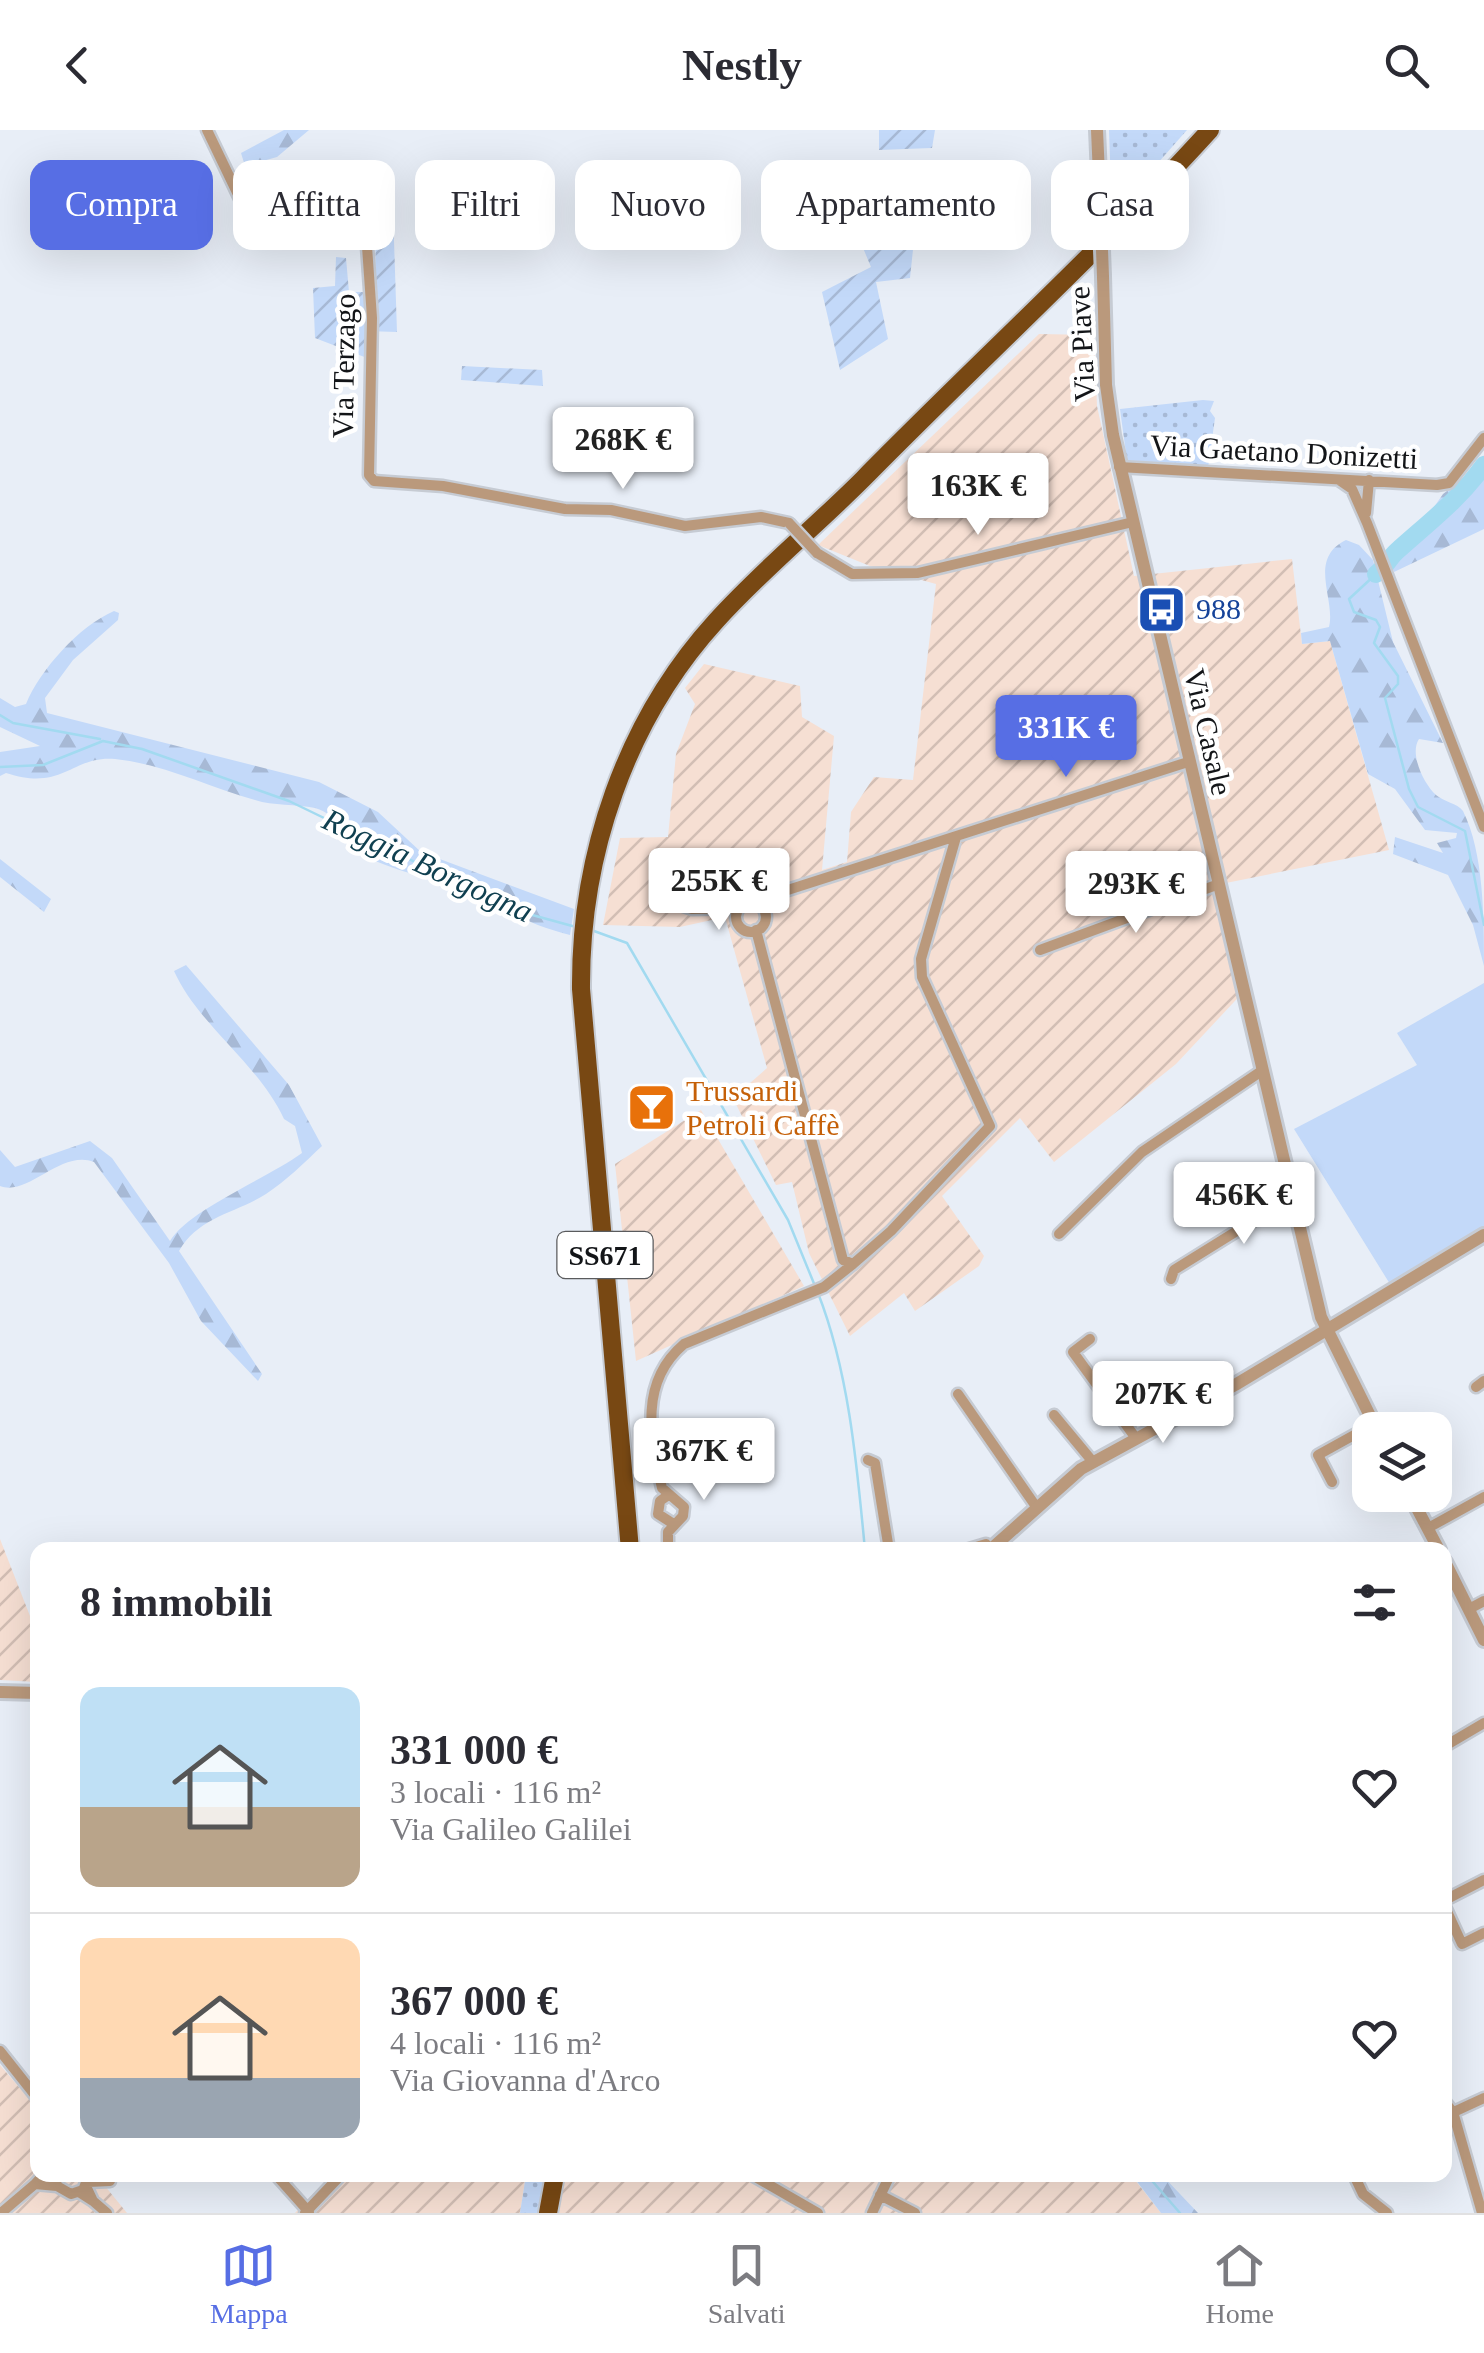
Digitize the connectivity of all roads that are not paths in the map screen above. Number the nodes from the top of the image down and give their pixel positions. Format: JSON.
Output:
{"nodes":[{"id":1,"x":206,"y":130,"type":"edge"},
{"id":2,"x":1097,"y":130,"type":"edge"},
{"id":3,"x":1210,"y":130,"type":"edge"},
{"id":4,"x":1113,"y":435,"type":"joint"},
{"id":5,"x":1484,"y":438,"type":"edge"},
{"id":6,"x":1119,"y":467,"type":"junction"},
{"id":7,"x":1336,"y":478,"type":"junction"},
{"id":8,"x":1369,"y":480,"type":"junction"},
{"id":9,"x":1133,"y":522,"type":"junction"},
{"id":10,"x":1366,"y":524,"type":"junction"},
{"id":11,"x":1188,"y":762,"type":"junction"},
{"id":12,"x":1484,"y":827,"type":"edge"},
{"id":13,"x":956,"y":837,"type":"junction"},
{"id":14,"x":675,"y":864,"type":"dead end"},
{"id":15,"x":1219,"y":884,"type":"junction"},
{"id":16,"x":760,"y":905,"type":"junction"},
{"id":17,"x":738,"y":908,"type":"junction"},
{"id":18,"x":756,"y":930,"type":"junction"},
{"id":19,"x":1040,"y":950,"type":"dead end"},
{"id":20,"x":1263,"y":1070,"type":"junction"},
{"id":21,"x":1293,"y":1196,"type":"junction"},
{"id":22,"x":1059,"y":1234,"type":"dead end"},
{"id":23,"x":1484,"y":1235,"type":"edge"},
{"id":24,"x":853,"y":1264,"type":"junction"},
{"id":25,"x":1171,"y":1278,"type":"dead end"},
{"id":26,"x":1327,"y":1332,"type":"junction"},
{"id":27,"x":1090,"y":1339,"type":"dead end"},
{"id":28,"x":958,"y":1394,"type":"dead end"},
{"id":29,"x":1368,"y":1412,"type":"edge"},
{"id":30,"x":1054,"y":1414,"type":"dead end"},
{"id":31,"x":1135,"y":1436,"type":"junction"},
{"id":32,"x":1352,"y":1438,"type":"edge"},
{"id":33,"x":868,"y":1460,"type":"dead end"},
{"id":34,"x":1093,"y":1462,"type":"junction"},
{"id":35,"x":1332,"y":1482,"type":"dead end"},
{"id":36,"x":667,"y":1496,"type":"junction"},
{"id":37,"x":1484,"y":1497,"type":"edge"},
{"id":38,"x":1037,"y":1508,"type":"junction"},
{"id":39,"x":1419,"y":1512,"type":"edge"},
{"id":40,"x":672,"y":1523,"type":"junction"},
{"id":41,"x":1428,"y":1528,"type":"junction"},
{"id":42,"x":629,"y":1542,"type":"edge"},
{"id":43,"x":669,"y":1542,"type":"edge"},
{"id":44,"x":887,"y":1542,"type":"edge"},
{"id":45,"x":999,"y":1542,"type":"edge"},
{"id":46,"x":1435,"y":1542,"type":"edge"},
{"id":47,"x":1452,"y":1575,"type":"edge"},
{"id":48,"x":1484,"y":1601,"type":"edge"},
{"id":49,"x":1469,"y":1609,"type":"junction"},
{"id":50,"x":1484,"y":1640,"type":"edge"},
{"id":51,"x":0,"y":1692,"type":"edge"},
{"id":52,"x":30,"y":1693,"type":"edge"},
{"id":53,"x":1484,"y":1723,"type":"edge"},
{"id":54,"x":1452,"y":1742,"type":"edge"},
{"id":55,"x":1484,"y":1880,"type":"edge"},
{"id":56,"x":1452,"y":1899,"type":"edge"},
{"id":57,"x":1452,"y":1920,"type":"edge"},
{"id":58,"x":1484,"y":1933,"type":"edge"},
{"id":59,"x":0,"y":2051,"type":"edge"},
{"id":60,"x":30,"y":2088,"type":"edge"},
{"id":61,"x":1484,"y":2098,"type":"edge"},
{"id":62,"x":1452,"y":2113,"type":"edge"},
{"id":63,"x":1452,"y":2123,"type":"edge"},
{"id":64,"x":37,"y":2182,"type":"edge"},
{"id":65,"x":58,"y":2182,"type":"edge"},
{"id":66,"x":88,"y":2182,"type":"edge"},
{"id":67,"x":282,"y":2182,"type":"edge"},
{"id":68,"x":334,"y":2182,"type":"edge"},
{"id":69,"x":555,"y":2182,"type":"edge"},
{"id":70,"x":764,"y":2182,"type":"edge"},
{"id":71,"x":887,"y":2182,"type":"edge"},
{"id":72,"x":1358,"y":2182,"type":"edge"},
{"id":73,"x":880,"y":2196,"type":"junction"},
{"id":74,"x":307,"y":2212,"type":"edge"},
{"id":75,"x":1,"y":2213,"type":"edge"},
{"id":76,"x":106,"y":2213,"type":"edge"},
{"id":77,"x":548,"y":2213,"type":"edge"},
{"id":78,"x":818,"y":2213,"type":"edge"},
{"id":79,"x":872,"y":2213,"type":"edge"},
{"id":80,"x":915,"y":2213,"type":"edge"},
{"id":81,"x":1387,"y":2213,"type":"edge"},
{"id":82,"x":1482,"y":2213,"type":"edge"}],
"edges":[{"from":1,"to":9,"type":"street","name":"Via Terzago","bridge":true},
{"from":2,"to":4,"type":"street","name":"Via Piave","bridge":true},
{"from":3,"to":42,"type":"highway","number":"SS671"},
{"from":4,"to":6,"type":"street","name":"Via Casale"},
{"from":5,"to":8,"type":"street","name":"Via Gaetano Donizetti"},
{"from":6,"to":7,"type":"street","name":"Via Gaetano Donizetti"},
{"from":6,"to":9,"type":"street","name":"Via Casale"},
{"from":7,"to":8,"type":"street","name":"Via Gaetano Donizetti"},
{"from":7,"to":10,"type":"street"},
{"from":8,"to":10,"type":"street"},
{"from":9,"to":11,"type":"street","name":"Via Casale"},
{"from":10,"to":12,"type":"street"},
{"from":11,"to":13,"type":"street"},
{"from":11,"to":15,"type":"street","name":"Via Casale"},
{"from":13,"to":16,"type":"street"},
{"from":13,"to":24,"type":"street"},
{"from":14,"to":17,"type":"street"},
{"from":15,"to":19,"type":"street"},
{"from":15,"to":20,"type":"street","name":"Via Casale"},
{"from":16,"to":17,"type":"street"},
{"from":16,"to":18,"type":"street"},
{"from":17,"to":18,"type":"street"},
{"from":18,"to":24,"type":"street"},
{"from":20,"to":21,"type":"street","name":"Via Casale"},
{"from":20,"to":22,"type":"street"},
{"from":21,"to":25,"type":"street"},
{"from":21,"to":26,"type":"street","name":"Via Casale"},
{"from":23,"to":26,"type":"street"},
{"from":24,"to":36,"type":"street"},
{"from":26,"to":29,"type":"street","name":"Via Casale"},
{"from":26,"to":31,"type":"street"},
{"from":27,"to":31,"type":"street"},
{"from":28,"to":38,"type":"street"},
{"from":30,"to":34,"type":"street"},
{"from":31,"to":34,"type":"street"},
{"from":32,"to":35,"type":"street"},
{"from":33,"to":44,"type":"street"},
{"from":34,"to":38,"type":"street"},
{"from":36,"to":40,"type":"street"},
{"from":36,"to":40,"type":"street"},
{"from":37,"to":41,"type":"street"},
{"from":38,"to":45,"type":"street"},
{"from":39,"to":41,"type":"street"},
{"from":40,"to":43,"type":"street"},
{"from":41,"to":46,"type":"street"},
{"from":47,"to":49,"type":"street"},
{"from":48,"to":49,"type":"street"},
{"from":49,"to":50,"type":"street"},
{"from":51,"to":52,"type":"street"},
{"from":53,"to":54,"type":"street"},
{"from":55,"to":56,"type":"street"},
{"from":57,"to":58,"type":"street"},
{"from":59,"to":60,"type":"street"},
{"from":61,"to":62,"type":"street"},
{"from":63,"to":82,"type":"street"},
{"from":64,"to":75,"type":"street"},
{"from":65,"to":66,"type":"street"},
{"from":66,"to":76,"type":"street"},
{"from":67,"to":74,"type":"street"},
{"from":68,"to":74,"type":"street"},
{"from":69,"to":77,"type":"highway"},
{"from":70,"to":78,"type":"street"},
{"from":71,"to":73,"type":"street"},
{"from":72,"to":81,"type":"street"},
{"from":73,"to":79,"type":"street"},
{"from":73,"to":80,"type":"street"}]}
